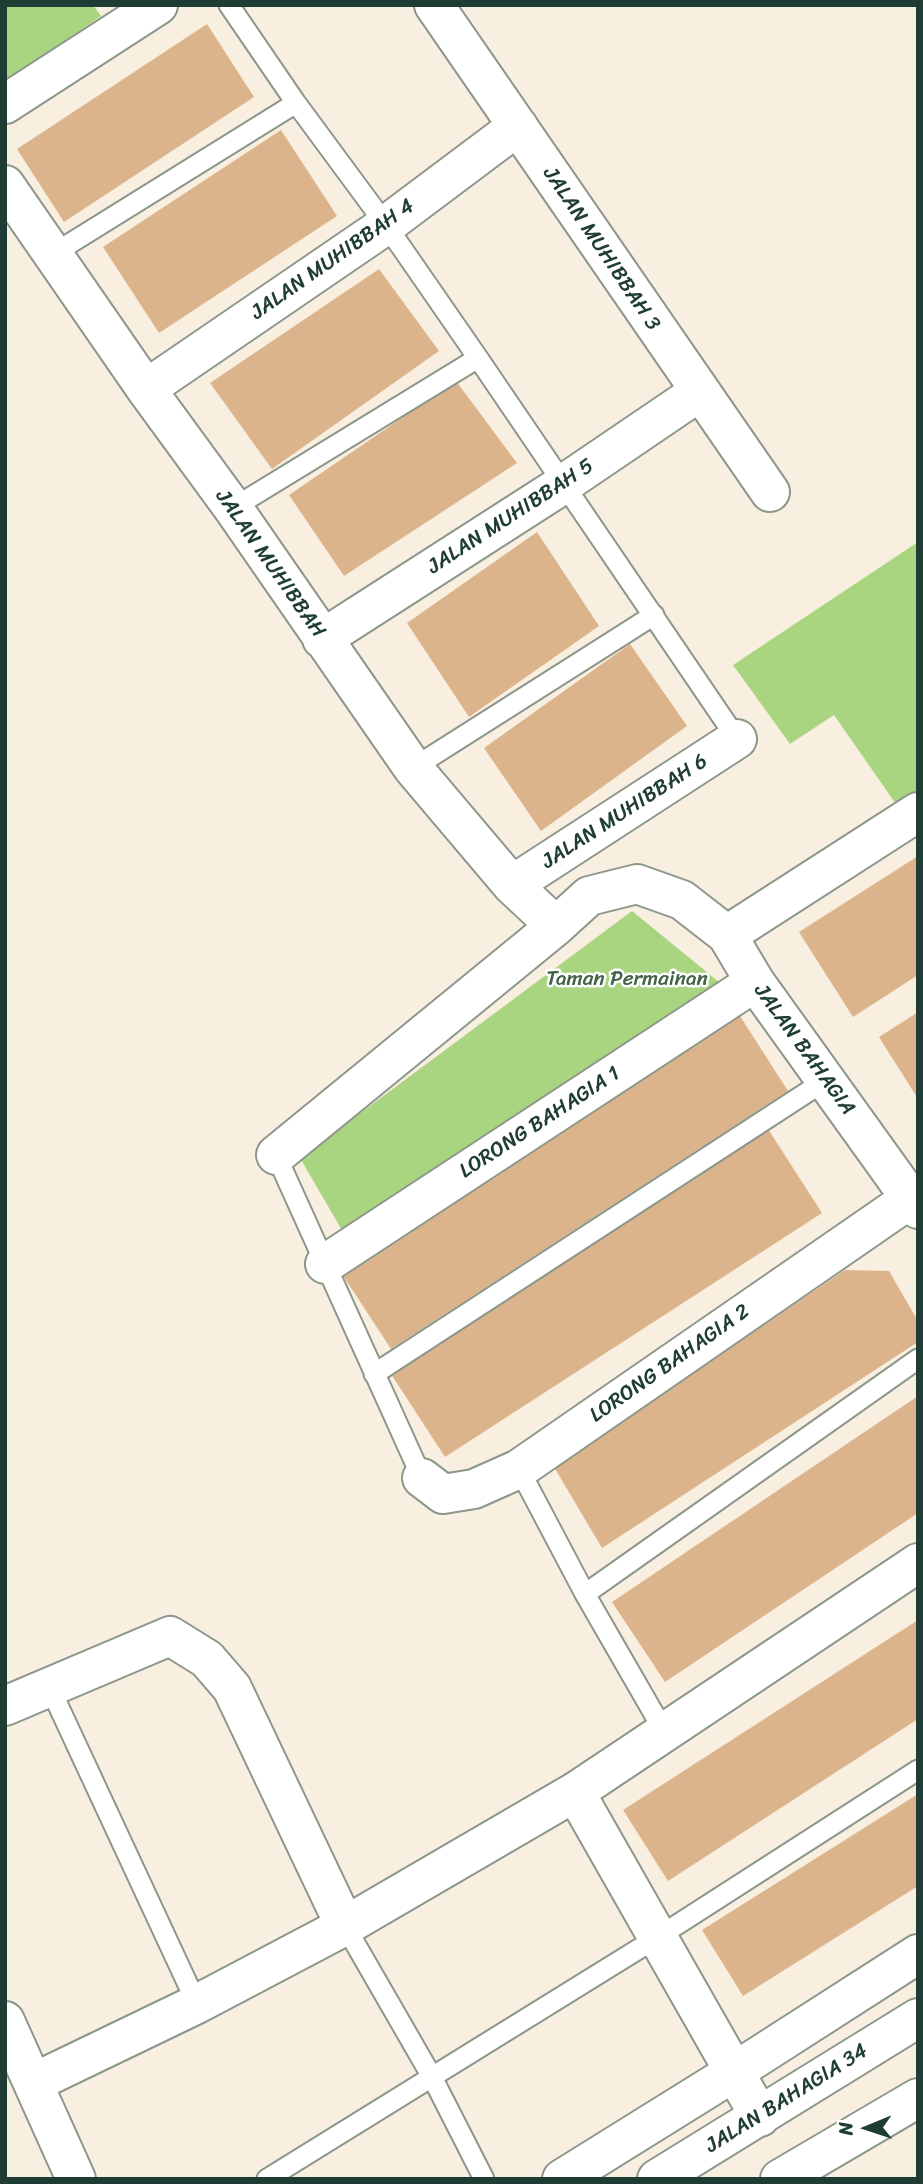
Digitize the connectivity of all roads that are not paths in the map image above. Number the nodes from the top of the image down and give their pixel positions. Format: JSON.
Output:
{"nodes":[{"id":1,"x":158,"y":5,"type":"edge"},
{"id":2,"x":229,"y":5,"type":"edge"},
{"id":3,"x":434,"y":5,"type":"edge"},
{"id":4,"x":296,"y":103,"type":"junction"},
{"id":5,"x":5,"y":104,"type":"edge"},
{"id":6,"x":518,"y":126,"type":"junction"},
{"id":7,"x":5,"y":185,"type":"edge"},
{"id":8,"x":386,"y":225,"type":"junction"},
{"id":9,"x":53,"y":254,"type":"junction"},
{"id":10,"x":478,"y":358,"type":"junction"},
{"id":11,"x":146,"y":389,"type":"junction"},
{"id":12,"x":699,"y":392,"type":"junction"},
{"id":13,"x":562,"y":485,"type":"junction"},
{"id":14,"x":770,"y":492,"type":"dead end"},
{"id":15,"x":233,"y":508,"type":"junction"},
{"id":16,"x":654,"y":615,"type":"junction"},
{"id":17,"x":322,"y":639,"type":"junction"},
{"id":18,"x":737,"y":739,"type":"joint"},
{"id":19,"x":413,"y":768,"type":"junction"},
{"id":20,"x":918,"y":812,"type":"edge"},
{"id":21,"x":512,"y":885,"type":"junction"},
{"id":22,"x":556,"y":926,"type":"junction"},
{"id":23,"x":727,"y":935,"type":"junction"},
{"id":24,"x":755,"y":982,"type":"junction"},
{"id":25,"x":826,"y":1080,"type":"junction"},
{"id":26,"x":276,"y":1155,"type":"joint"},
{"id":27,"x":913,"y":1196,"type":"edge"},
{"id":28,"x":325,"y":1264,"type":"junction"},
{"id":29,"x":918,"y":1359,"type":"edge"},
{"id":30,"x":374,"y":1374,"type":"junction"},
{"id":31,"x":519,"y":1469,"type":"junction"},
{"id":32,"x":422,"y":1478,"type":"joint"},
{"id":33,"x":918,"y":1563,"type":"edge"},
{"id":34,"x":585,"y":1594,"type":"junction"},
{"id":35,"x":50,"y":1688,"type":"junction"},
{"id":36,"x":5,"y":1706,"type":"edge"},
{"id":37,"x":666,"y":1734,"type":"junction"},
{"id":38,"x":918,"y":1770,"type":"edge"},
{"id":39,"x":575,"y":1792,"type":"junction"},
{"id":40,"x":345,"y":1926,"type":"junction"},
{"id":41,"x":658,"y":1937,"type":"junction"},
{"id":42,"x":918,"y":1954,"type":"edge"},
{"id":43,"x":197,"y":2004,"type":"junction"},
{"id":44,"x":5,"y":2021,"type":"edge"},
{"id":45,"x":913,"y":2031,"type":"edge"},
{"id":46,"x":734,"y":2072,"type":"junction"},
{"id":47,"x":432,"y":2077,"type":"junction"},
{"id":48,"x":33,"y":2083,"type":"junction"},
{"id":49,"x":918,"y":2098,"type":"edge"},
{"id":50,"x":760,"y":2117,"type":"junction"},
{"id":51,"x":76,"y":2179,"type":"edge"},
{"id":52,"x":267,"y":2179,"type":"edge"},
{"id":53,"x":484,"y":2179,"type":"edge"},
{"id":54,"x":562,"y":2179,"type":"edge"},
{"id":55,"x":657,"y":2179,"type":"edge"},
{"id":56,"x":779,"y":2179,"type":"edge"}],
"edges":[{"from":1,"to":5,"type":"street"},
{"from":2,"to":4,"type":"lane"},
{"from":3,"to":6,"type":"street","name":"JALAN MUHIBBAH 3"},
{"from":4,"to":8,"type":"lane"},
{"from":4,"to":9,"type":"lane"},
{"from":6,"to":8,"type":"street","name":"JALAN MUHIBBAH 4"},
{"from":6,"to":12,"type":"street","name":"JALAN MUHIBBAH 3"},
{"from":7,"to":9,"type":"street","name":"JALAN MUHIBBAH"},
{"from":8,"to":10,"type":"lane"},
{"from":8,"to":11,"type":"street","name":"JALAN MUHIBBAH 4"},
{"from":9,"to":11,"type":"street","name":"JALAN MUHIBBAH"},
{"from":10,"to":13,"type":"lane"},
{"from":10,"to":15,"type":"lane"},
{"from":11,"to":15,"type":"street","name":"JALAN MUHIBBAH"},
{"from":12,"to":13,"type":"street","name":"JALAN MUHIBBAH 5"},
{"from":12,"to":14,"type":"street","name":"JALAN MUHIBBAH 3"},
{"from":13,"to":16,"type":"lane"},
{"from":13,"to":17,"type":"street","name":"JALAN MUHIBBAH 5"},
{"from":15,"to":17,"type":"street","name":"JALAN MUHIBBAH"},
{"from":16,"to":18,"type":"lane"},
{"from":16,"to":19,"type":"lane"},
{"from":17,"to":19,"type":"street","name":"JALAN MUHIBBAH"},
{"from":18,"to":21,"type":"street","name":"JALAN MUHIBBAH 6"},
{"from":19,"to":21,"type":"street","name":"JALAN MUHIBBAH"},
{"from":20,"to":23,"type":"street"},
{"from":21,"to":22,"type":"street","name":"JALAN MUHIBBAH"},
{"from":22,"to":23,"type":"street","name":"JALAN BAHAGIA"},
{"from":22,"to":26,"type":"street","name":"JALAN BAHAGIA"},
{"from":23,"to":24,"type":"street","name":"JALAN BAHAGIA"},
{"from":24,"to":25,"type":"street","name":"JALAN BAHAGIA"},
{"from":24,"to":28,"type":"street","name":"LORONG BAHAGIA 1"},
{"from":25,"to":27,"type":"street","name":"JALAN BAHAGIA"},
{"from":25,"to":30,"type":"lane"},
{"from":26,"to":28,"type":"lane"},
{"from":27,"to":31,"type":"street","name":"LORONG BAHAGIA 2"},
{"from":28,"to":30,"type":"lane"},
{"from":29,"to":34,"type":"lane"},
{"from":30,"to":32,"type":"lane"},
{"from":31,"to":32,"type":"street","name":"LORONG BAHAGIA 2"},
{"from":31,"to":34,"type":"lane"},
{"from":33,"to":37,"type":"street"},
{"from":34,"to":37,"type":"lane"},
{"from":35,"to":36,"type":"street"},
{"from":35,"to":40,"type":"street"},
{"from":35,"to":43,"type":"lane"},
{"from":37,"to":39,"type":"street"},
{"from":38,"to":41,"type":"lane"},
{"from":39,"to":40,"type":"street"},
{"from":39,"to":41,"type":"street"},
{"from":40,"to":43,"type":"street"},
{"from":40,"to":47,"type":"lane"},
{"from":41,"to":46,"type":"street"},
{"from":41,"to":47,"type":"lane"},
{"from":42,"to":46,"type":"street"},
{"from":43,"to":48,"type":"street"},
{"from":44,"to":48,"type":"street"},
{"from":45,"to":50,"type":"street","name":"JALAN BAHAGIA 34"},
{"from":46,"to":50,"type":"street"},
{"from":46,"to":54,"type":"street"},
{"from":47,"to":52,"type":"lane"},
{"from":47,"to":53,"type":"lane"},
{"from":48,"to":51,"type":"street"},
{"from":49,"to":56,"type":"street"},
{"from":50,"to":55,"type":"street","name":"JALAN BAHAGIA 34"}]}
